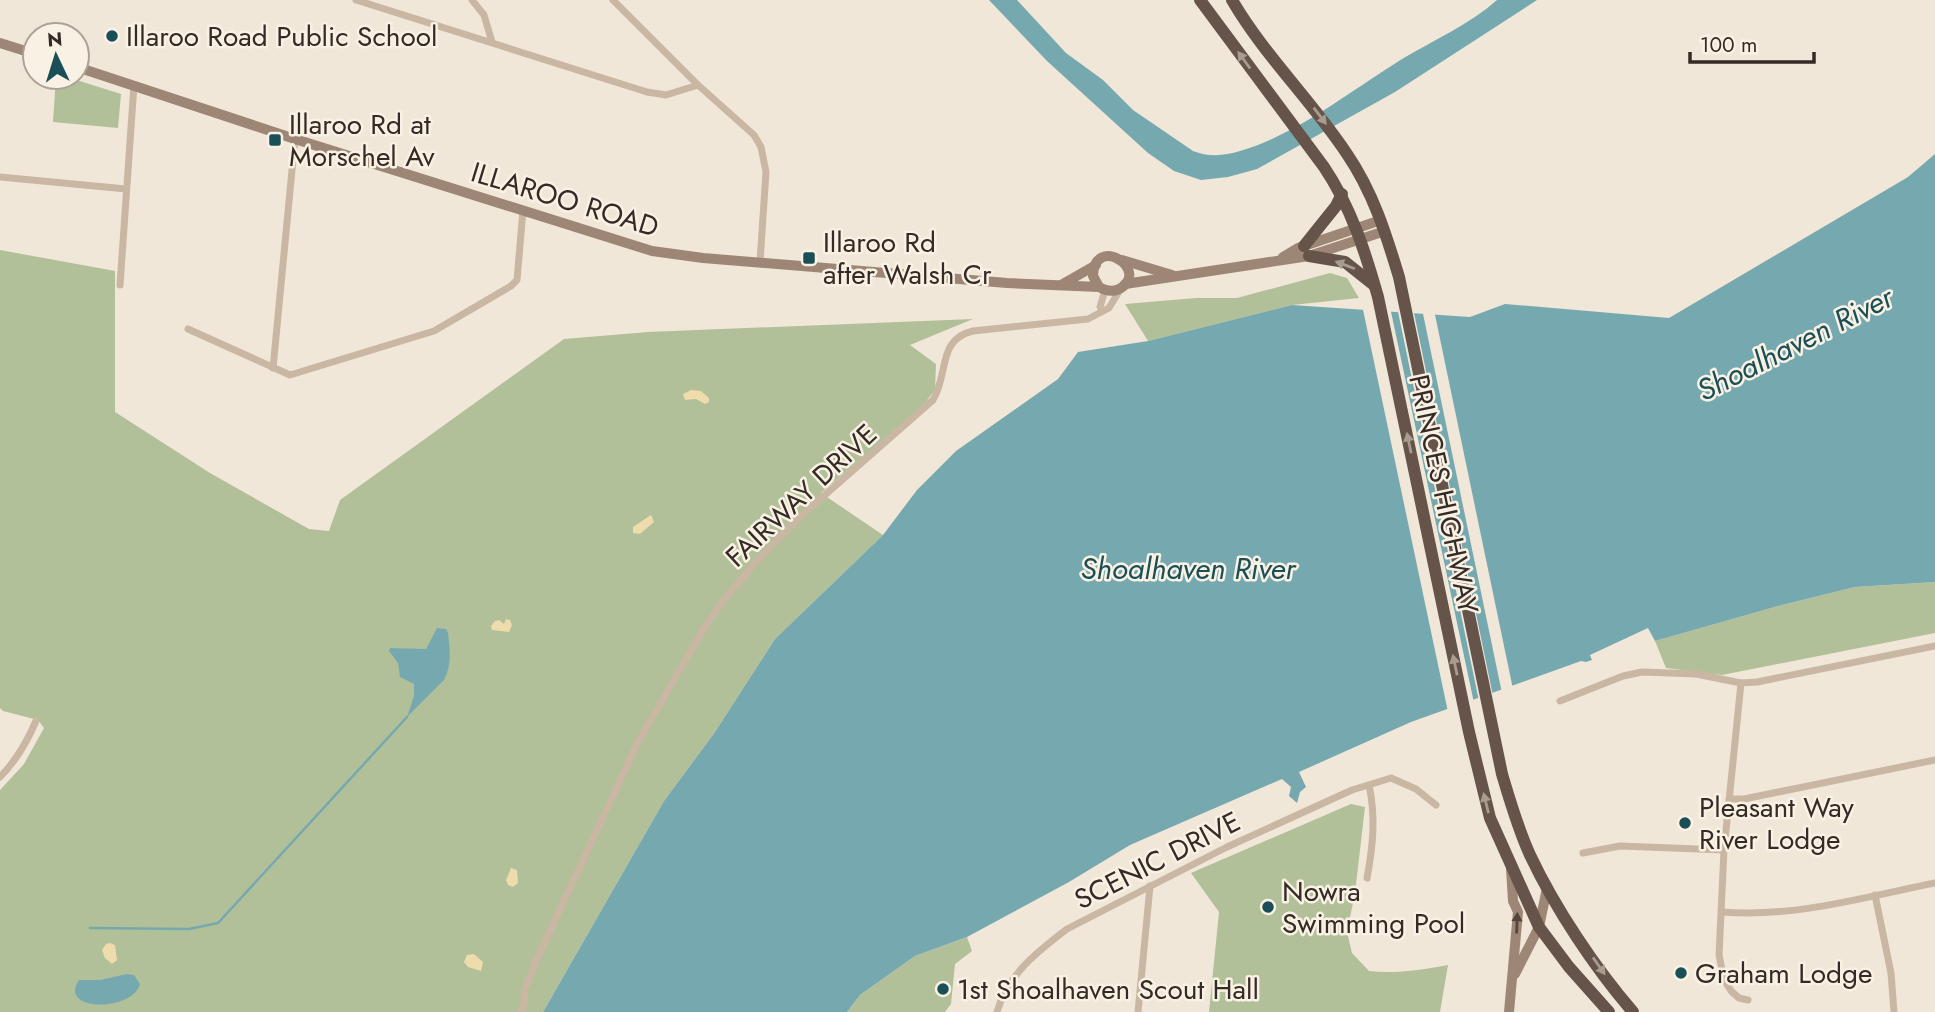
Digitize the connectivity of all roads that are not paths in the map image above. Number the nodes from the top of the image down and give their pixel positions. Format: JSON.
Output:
{"nodes":[{"id":1,"x":356,"y":0,"type":"edge"},
{"id":2,"x":472,"y":0,"type":"edge"},
{"id":3,"x":612,"y":0,"type":"edge"},
{"id":4,"x":1232,"y":0,"type":"edge"},
{"id":5,"x":1244,"y":0,"type":"edge"},
{"id":6,"x":1204,"y":2,"type":"edge"},
{"id":7,"x":1244,"y":22,"type":"junction"},
{"id":8,"x":492,"y":42,"type":"junction"},
{"id":9,"x":0,"y":43,"type":"edge"},
{"id":10,"x":21,"y":50,"type":"edge"},
{"id":11,"x":91,"y":71,"type":"edge"},
{"id":12,"x":134,"y":85,"type":"junction"},
{"id":13,"x":698,"y":85,"type":"junction"},
{"id":14,"x":295,"y":139,"type":"junction"},
{"id":15,"x":0,"y":177,"type":"edge"},
{"id":16,"x":126,"y":189,"type":"junction"},
{"id":17,"x":1342,"y":194,"type":"junction"},
{"id":18,"x":523,"y":210,"type":"junction"},
{"id":19,"x":1383,"y":226,"type":"junction"},
{"id":20,"x":1358,"y":234,"type":"junction"},
{"id":21,"x":1306,"y":251,"type":"junction"},
{"id":22,"x":1122,"y":260,"type":"junction"},
{"id":23,"x":760,"y":262,"type":"junction"},
{"id":24,"x":1096,"y":265,"type":"junction"},
{"id":25,"x":1175,"y":275,"type":"junction"},
{"id":26,"x":120,"y":285,"type":"dead end"},
{"id":27,"x":1058,"y":286,"type":"junction"},
{"id":28,"x":1123,"y":286,"type":"junction"},
{"id":29,"x":1102,"y":288,"type":"junction"},
{"id":30,"x":1376,"y":291,"type":"junction"},
{"id":31,"x":1103,"y":311,"type":"junction"},
{"id":32,"x":188,"y":329,"type":"dead end"},
{"id":33,"x":273,"y":368,"type":"junction"},
{"id":34,"x":1935,"y":646,"type":"edge"},
{"id":35,"x":1741,"y":683,"type":"junction"},
{"id":36,"x":1560,"y":701,"type":"dead end"},
{"id":37,"x":36,"y":721,"type":"dead end"},
{"id":38,"x":1935,"y":760,"type":"edge"},
{"id":39,"x":0,"y":777,"type":"edge"},
{"id":40,"x":1369,"y":785,"type":"junction"},
{"id":41,"x":1728,"y":799,"type":"junction"},
{"id":42,"x":1436,"y":805,"type":"dead end"},
{"id":43,"x":1724,"y":850,"type":"junction"},
{"id":44,"x":1583,"y":853,"type":"dead end"},
{"id":45,"x":1511,"y":866,"type":"junction"},
{"id":46,"x":1367,"y":878,"type":"dead end"},
{"id":47,"x":1935,"y":883,"type":"edge"},
{"id":48,"x":1150,"y":886,"type":"junction"},
{"id":49,"x":1547,"y":888,"type":"junction"},
{"id":50,"x":1875,"y":895,"type":"junction"},
{"id":51,"x":1723,"y":912,"type":"junction"},
{"id":52,"x":1539,"y":927,"type":"junction"},
{"id":53,"x":1512,"y":981,"type":"junction"},
{"id":54,"x":1748,"y":1000,"type":"dead end"},
{"id":55,"x":521,"y":1012,"type":"edge"},
{"id":56,"x":997,"y":1012,"type":"edge"},
{"id":57,"x":1138,"y":1012,"type":"edge"},
{"id":58,"x":1508,"y":1012,"type":"edge"},
{"id":59,"x":1609,"y":1012,"type":"edge"},
{"id":60,"x":1633,"y":1012,"type":"edge"},
{"id":61,"x":1894,"y":1012,"type":"edge"}],
"edges":[{"from":1,"to":8,"type":"street"},
{"from":2,"to":8,"type":"street"},
{"from":3,"to":13,"type":"street"},
{"from":4,"to":7,"type":"highway","name":"PRINCES HIGHWAY"},
{"from":5,"to":7,"type":"highway"},
{"from":17,"to":6,"type":"highway","name":"PRINCES HIGHWAY","one_way":true},
{"from":7,"to":19,"type":"highway","name":"PRINCES HIGHWAY","one_way":true},
{"from":8,"to":13,"type":"street"},
{"from":9,"to":10,"type":"main road"},
{"from":11,"to":12,"type":"main road","name":"ILLAROO ROAD"},
{"from":12,"to":14,"type":"main road","name":"ILLAROO ROAD"},
{"from":12,"to":16,"type":"street"},
{"from":13,"to":23,"type":"street"},
{"from":14,"to":18,"type":"main road","name":"ILLAROO ROAD"},
{"from":14,"to":33,"type":"street"},
{"from":15,"to":16,"type":"street"},
{"from":16,"to":26,"type":"street"},
{"from":17,"to":20,"type":"highway","name":"PRINCES HIGHWAY"},
{"from":17,"to":21,"type":"highway"},
{"from":18,"to":23,"type":"main road","name":"ILLAROO ROAD"},
{"from":18,"to":33,"type":"street"},
{"from":19,"to":20,"type":"main road","name":"ILLAROO ROAD"},
{"from":19,"to":49,"type":"highway","name":"PRINCES HIGHWAY"},
{"from":20,"to":21,"type":"main road","name":"ILLAROO ROAD"},
{"from":20,"to":30,"type":"highway","name":"PRINCES HIGHWAY"},
{"from":21,"to":25,"type":"main road","name":"ILLAROO ROAD"},
{"from":30,"to":21,"type":"highway","one_way":true},
{"from":22,"to":24,"type":"main road","name":"ILLAROO ROAD"},
{"from":22,"to":25,"type":"main road","name":"ILLAROO ROAD"},
{"from":22,"to":28,"type":"main road"},
{"from":23,"to":27,"type":"main road","name":"ILLAROO ROAD"},
{"from":24,"to":27,"type":"main road","name":"ILLAROO ROAD"},
{"from":24,"to":29,"type":"main road"},
{"from":25,"to":28,"type":"main road","name":"ILLAROO ROAD"},
{"from":27,"to":29,"type":"main road","name":"ILLAROO ROAD"},
{"from":28,"to":29,"type":"main road","name":"ILLAROO ROAD"},
{"from":28,"to":31,"type":"street"},
{"from":29,"to":31,"type":"street"},
{"from":45,"to":30,"type":"highway","name":"PRINCES HIGHWAY","one_way":true},
{"from":31,"to":55,"type":"street","name":"FAIRWAY DRIVE"},
{"from":32,"to":33,"type":"street"},
{"from":34,"to":35,"type":"street"},
{"from":35,"to":36,"type":"street"},
{"from":35,"to":41,"type":"street"},
{"from":37,"to":39,"type":"street"},
{"from":38,"to":41,"type":"street"},
{"from":40,"to":42,"type":"street","name":"SCENIC DRIVE"},
{"from":40,"to":46,"type":"street"},
{"from":40,"to":48,"type":"street","name":"SCENIC DRIVE"},
{"from":41,"to":43,"type":"street"},
{"from":43,"to":44,"type":"street"},
{"from":43,"to":51,"type":"street"},
{"from":45,"to":52,"type":"highway","name":"PRINCES HIGHWAY"},
{"from":53,"to":45,"type":"main road","one_way":true},
{"from":47,"to":50,"type":"street"},
{"from":48,"to":56,"type":"street","name":"SCENIC DRIVE"},
{"from":48,"to":57,"type":"street"},
{"from":49,"to":52,"type":"main road"},
{"from":49,"to":60,"type":"highway","name":"PRINCES HIGHWAY","one_way":true},
{"from":50,"to":51,"type":"street"},
{"from":50,"to":61,"type":"street"},
{"from":51,"to":54,"type":"street"},
{"from":52,"to":53,"type":"main road"},
{"from":52,"to":59,"type":"highway","name":"PRINCES HIGHWAY"},
{"from":53,"to":58,"type":"main road"}]}
